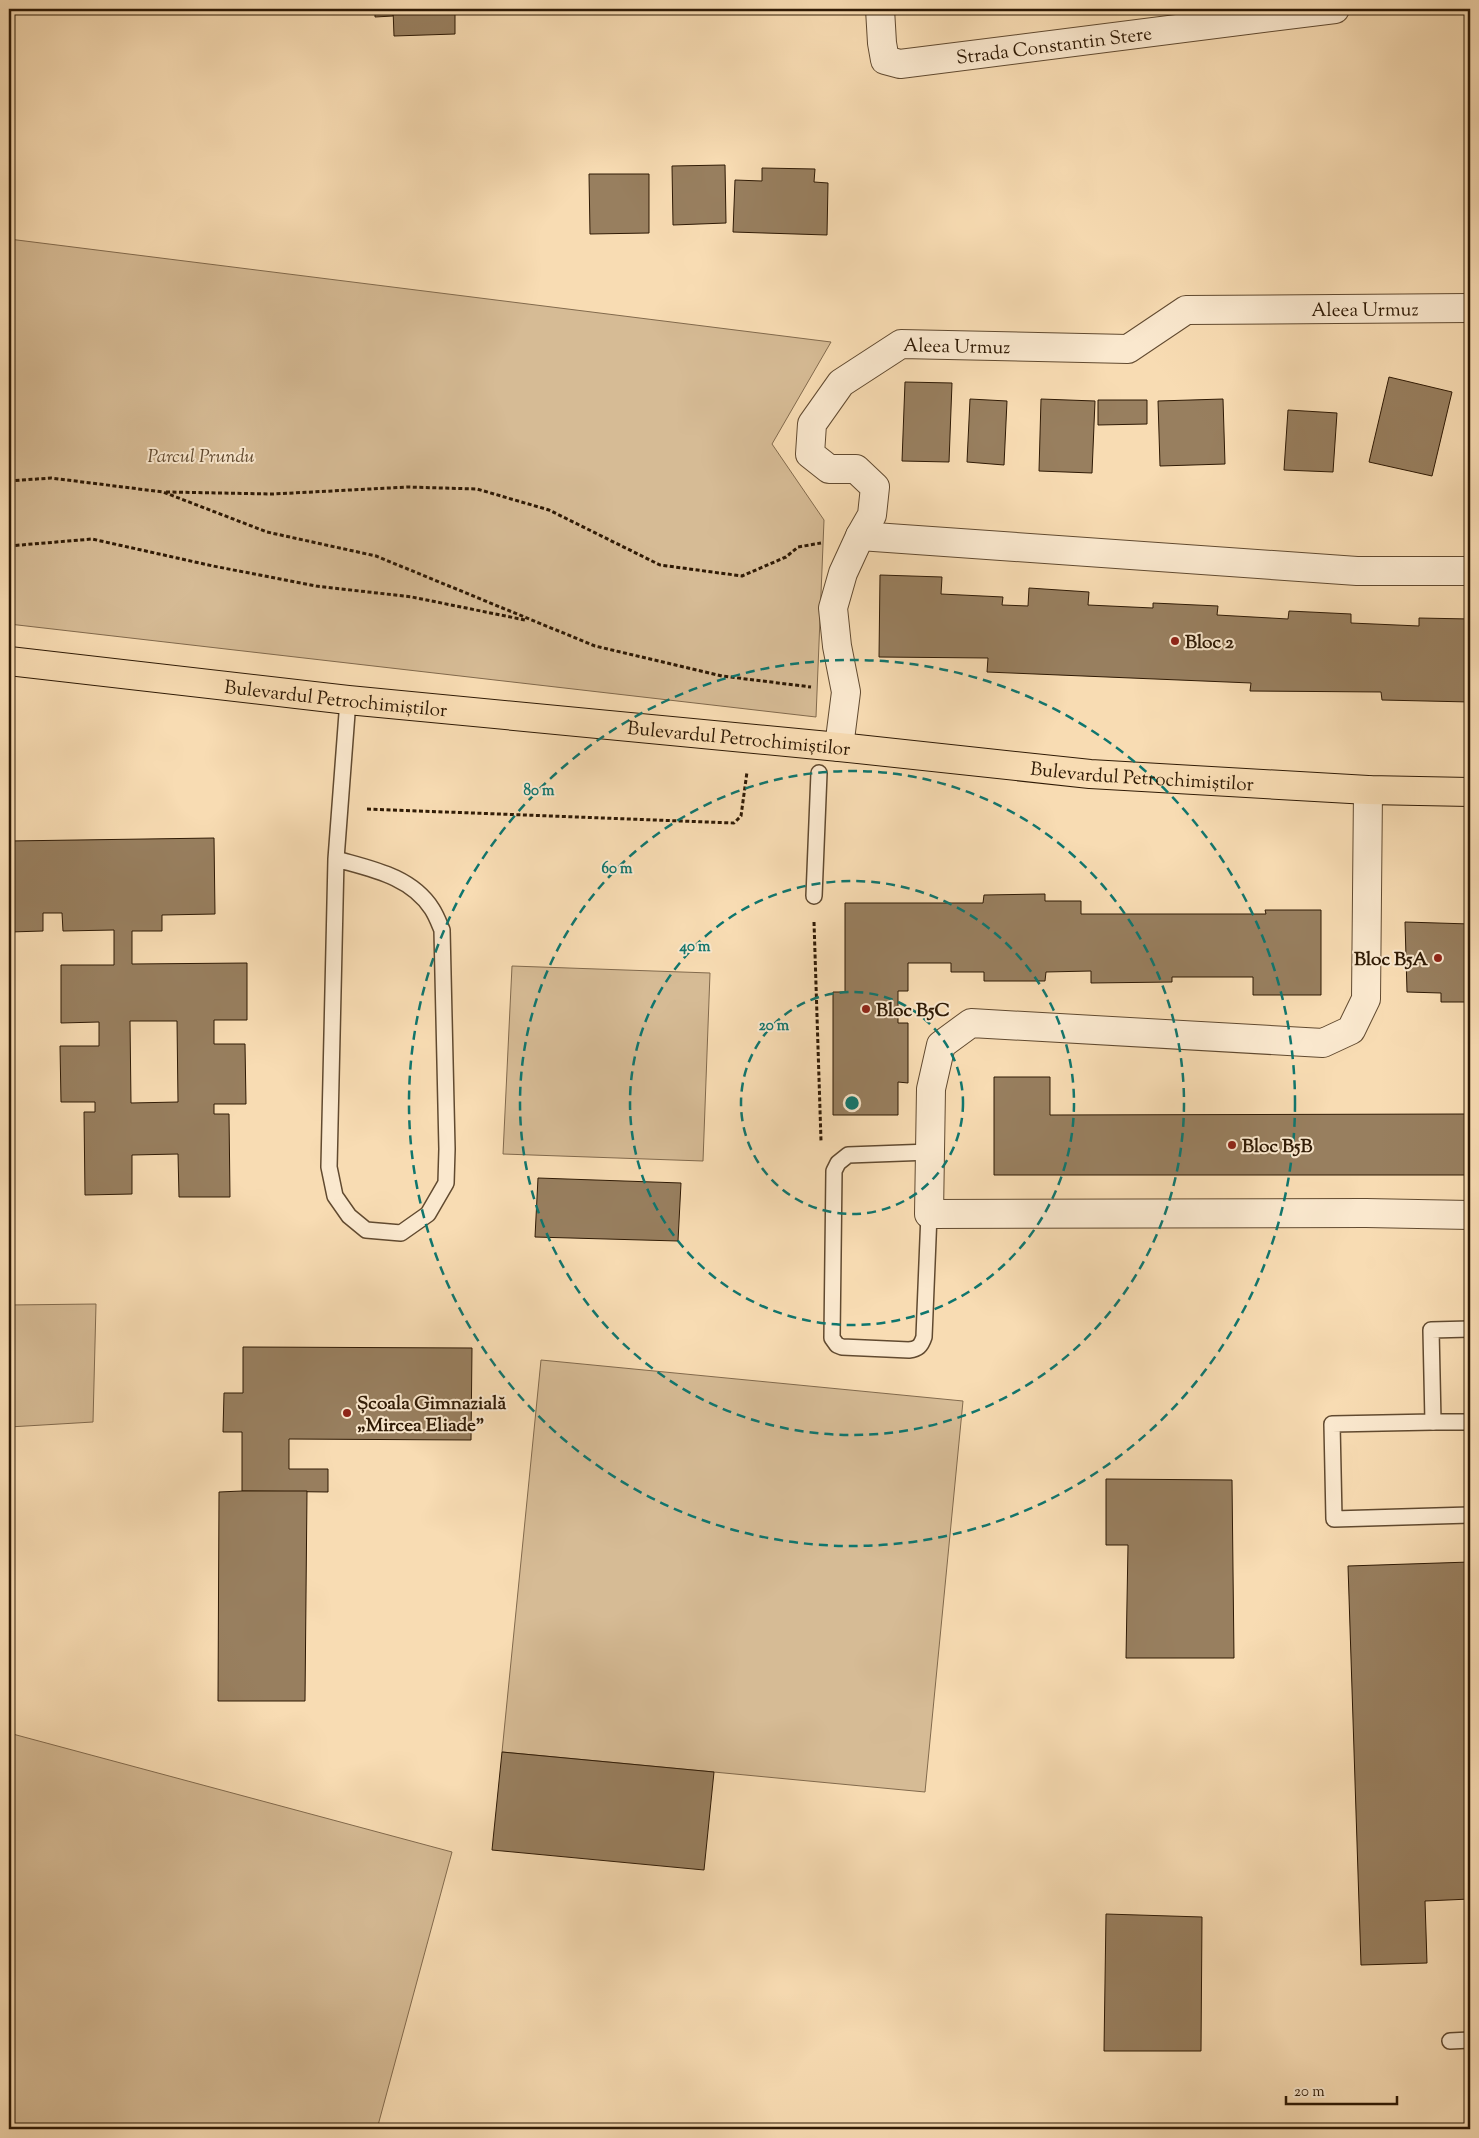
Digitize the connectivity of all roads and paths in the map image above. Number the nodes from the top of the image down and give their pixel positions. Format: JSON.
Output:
{"nodes":[{"id":1,"x":880,"y":9,"type":"edge"},
{"id":2,"x":1335,"y":9,"type":"edge"},
{"id":3,"x":1470,"y":308,"type":"edge"},
{"id":4,"x":9,"y":481,"type":"edge"},
{"id":5,"x":163,"y":492,"type":"junction"},
{"id":6,"x":860,"y":536,"type":"junction"},
{"id":7,"x":824,"y":542,"type":"dead end"},
{"id":8,"x":9,"y":546,"type":"edge"},
{"id":9,"x":1470,"y":571,"type":"edge"},
{"id":10,"x":534,"y":622,"type":"junction"},
{"id":11,"x":9,"y":661,"type":"edge"},
{"id":12,"x":846,"y":692,"type":"junction"},
{"id":13,"x":348,"y":700,"type":"junction"},
{"id":14,"x":839,"y":747,"type":"junction"},
{"id":15,"x":748,"y":767,"type":"dead end"},
{"id":16,"x":819,"y":773,"type":"dead end"},
{"id":17,"x":1368,"y":790,"type":"junction"},
{"id":18,"x":1470,"y":792,"type":"edge"},
{"id":19,"x":339,"y":808,"type":"junction"},
{"id":20,"x":336,"y":859,"type":"junction"},
{"id":21,"x":814,"y":896,"type":"joint"},
{"id":22,"x":930,"y":1152,"type":"junction"},
{"id":23,"x":838,"y":1163,"type":"junction"},
{"id":24,"x":929,"y":1214,"type":"junction"},
{"id":25,"x":1470,"y":1215,"type":"edge"},
{"id":26,"x":1470,"y":1329,"type":"edge"},
{"id":27,"x":1433,"y":1422,"type":"junction"},
{"id":28,"x":1470,"y":1422,"type":"edge"},
{"id":29,"x":1470,"y":1516,"type":"edge"},
{"id":30,"x":1470,"y":2040,"type":"edge"},
{"id":31,"x":1450,"y":2041,"type":"dead end"}],
"edges":[{"from":1,"to":2,"type":"street","name":"Strada Constantin Stere"},
{"from":3,"to":6,"type":"street","name":"Aleea Urmuz"},
{"from":4,"to":5,"type":"path"},
{"from":5,"to":7,"type":"path"},
{"from":5,"to":10,"type":"path"},
{"from":6,"to":9,"type":"street"},
{"from":6,"to":12,"type":"street","name":"Aleea Urmuz"},
{"from":8,"to":10,"type":"path"},
{"from":10,"to":12,"type":"path"},
{"from":11,"to":13,"type":"main road","name":"Bulevardul Petrochimiștilor"},
{"from":12,"to":14,"type":"street","name":"Aleea Urmuz"},
{"from":13,"to":14,"type":"main road","name":"Bulevardul Petrochimiștilor"},
{"from":13,"to":19,"type":"lane"},
{"from":14,"to":17,"type":"main road","name":"Bulevardul Petrochimiștilor"},
{"from":15,"to":19,"type":"path"},
{"from":16,"to":21,"type":"lane"},
{"from":17,"to":18,"type":"main road","name":"Bulevardul Petrochimiștilor"},
{"from":17,"to":22,"type":"street"},
{"from":19,"to":20,"type":"lane"},
{"from":20,"to":20,"type":"lane"},
{"from":21,"to":23,"type":"path"},
{"from":22,"to":23,"type":"lane"},
{"from":22,"to":24,"type":"street"},
{"from":23,"to":24,"type":"lane"},
{"from":24,"to":25,"type":"street"},
{"from":26,"to":27,"type":"lane"},
{"from":27,"to":28,"type":"lane"},
{"from":27,"to":29,"type":"lane"},
{"from":30,"to":31,"type":"lane"}]}
